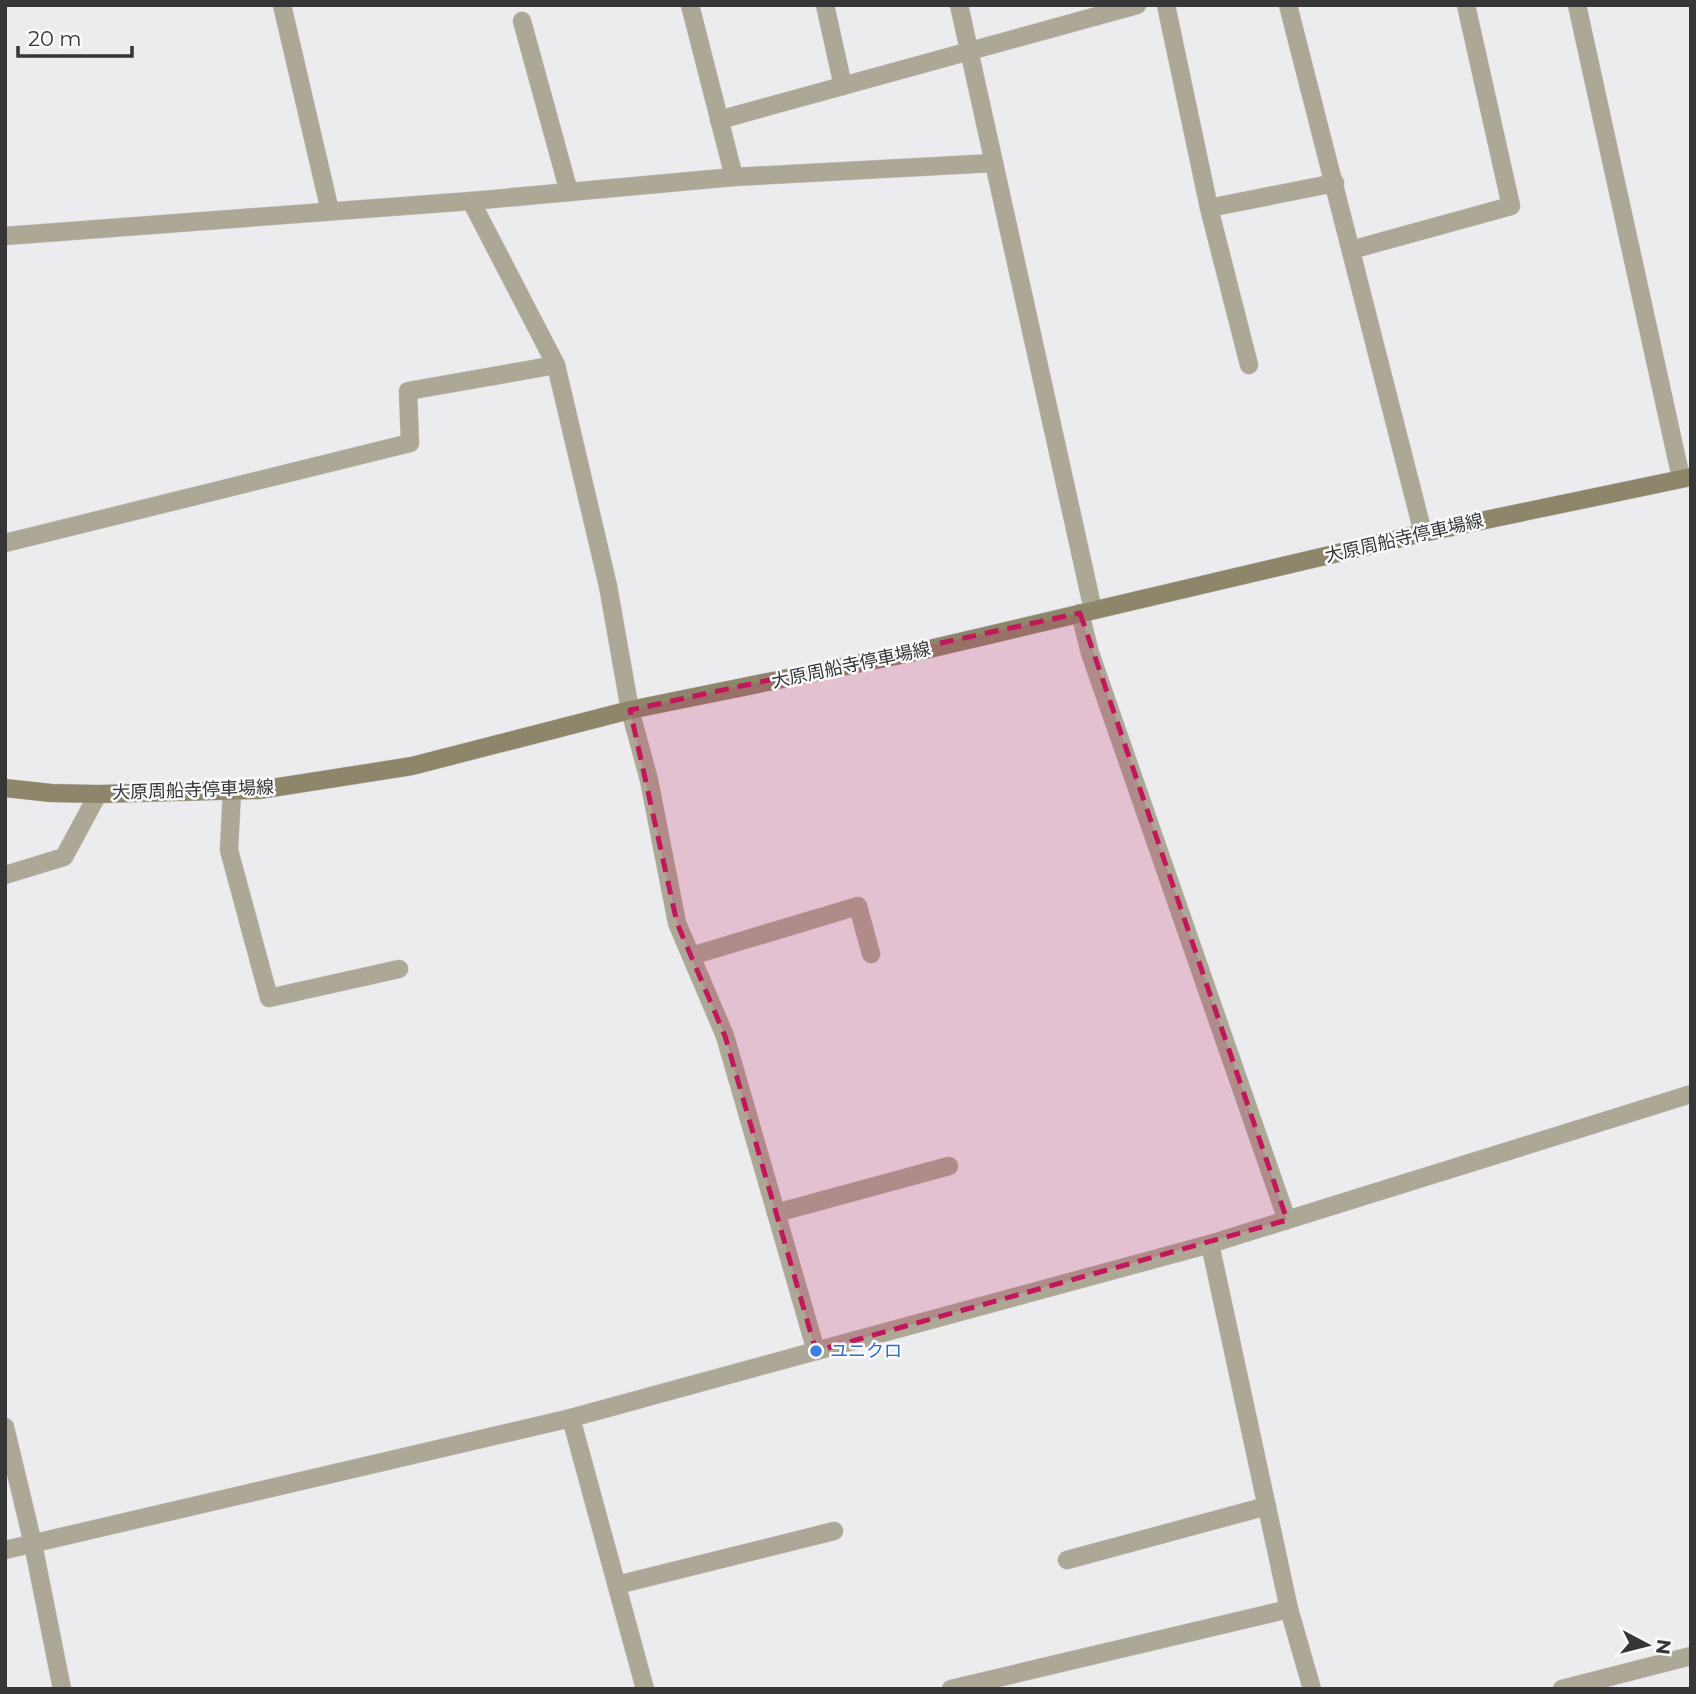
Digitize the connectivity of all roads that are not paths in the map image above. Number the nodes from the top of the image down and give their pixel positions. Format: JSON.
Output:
{"nodes":[{"id":1,"x":282,"y":5,"type":"edge"},
{"id":2,"x":690,"y":5,"type":"edge"},
{"id":3,"x":825,"y":5,"type":"edge"},
{"id":4,"x":959,"y":5,"type":"edge"},
{"id":5,"x":1137,"y":5,"type":"edge"},
{"id":6,"x":1167,"y":5,"type":"edge"},
{"id":7,"x":1288,"y":5,"type":"edge"},
{"id":8,"x":1466,"y":5,"type":"edge"},
{"id":9,"x":1577,"y":5,"type":"edge"},
{"id":10,"x":522,"y":21,"type":"dead end"},
{"id":11,"x":970,"y":52,"type":"junction"},
{"id":12,"x":843,"y":86,"type":"junction"},
{"id":13,"x":719,"y":120,"type":"junction"},
{"id":14,"x":994,"y":163,"type":"junction"},
{"id":15,"x":733,"y":177,"type":"junction"},
{"id":16,"x":1335,"y":183,"type":"junction"},
{"id":17,"x":569,"y":192,"type":"junction"},
{"id":18,"x":471,"y":201,"type":"junction"},
{"id":19,"x":1209,"y":208,"type":"junction"},
{"id":20,"x":330,"y":211,"type":"junction"},
{"id":21,"x":5,"y":236,"type":"edge"},
{"id":22,"x":1351,"y":250,"type":"junction"},
{"id":23,"x":556,"y":365,"type":"junction"},
{"id":24,"x":1249,"y":365,"type":"dead end"},
{"id":25,"x":1686,"y":478,"type":"edge"},
{"id":26,"x":1423,"y":533,"type":"junction"},
{"id":27,"x":5,"y":543,"type":"edge"},
{"id":28,"x":1087,"y":611,"type":"junction"},
{"id":29,"x":630,"y":710,"type":"junction"},
{"id":30,"x":5,"y":788,"type":"edge"},
{"id":31,"x":232,"y":790,"type":"junction"},
{"id":32,"x":98,"y":794,"type":"junction"},
{"id":33,"x":5,"y":876,"type":"edge"},
{"id":34,"x":871,"y":954,"type":"dead end"},
{"id":35,"x":691,"y":956,"type":"junction"},
{"id":36,"x":399,"y":969,"type":"dead end"},
{"id":37,"x":1691,"y":1094,"type":"edge"},
{"id":38,"x":949,"y":1166,"type":"dead end"},
{"id":39,"x":776,"y":1213,"type":"junction"},
{"id":40,"x":1287,"y":1220,"type":"junction"},
{"id":41,"x":1210,"y":1244,"type":"junction"},
{"id":42,"x":816,"y":1351,"type":"junction"},
{"id":43,"x":571,"y":1418,"type":"junction"},
{"id":44,"x":5,"y":1427,"type":"edge"},
{"id":45,"x":1267,"y":1506,"type":"junction"},
{"id":46,"x":834,"y":1531,"type":"dead end"},
{"id":47,"x":33,"y":1544,"type":"junction"},
{"id":48,"x":5,"y":1550,"type":"edge"},
{"id":49,"x":1067,"y":1560,"type":"dead end"},
{"id":50,"x":617,"y":1585,"type":"junction"},
{"id":51,"x":1289,"y":1609,"type":"junction"},
{"id":52,"x":1691,"y":1656,"type":"edge"},
{"id":53,"x":62,"y":1689,"type":"edge"},
{"id":54,"x":645,"y":1689,"type":"edge"},
{"id":55,"x":951,"y":1689,"type":"edge"},
{"id":56,"x":1312,"y":1689,"type":"edge"},
{"id":57,"x":1562,"y":1689,"type":"edge"}],
"edges":[{"from":1,"to":20,"type":"street"},
{"from":2,"to":13,"type":"street"},
{"from":3,"to":12,"type":"street"},
{"from":4,"to":11,"type":"street"},
{"from":5,"to":11,"type":"street"},
{"from":6,"to":19,"type":"street"},
{"from":7,"to":16,"type":"street"},
{"from":8,"to":22,"type":"street"},
{"from":9,"to":25,"type":"street"},
{"from":10,"to":17,"type":"street"},
{"from":11,"to":12,"type":"street"},
{"from":11,"to":14,"type":"street"},
{"from":12,"to":13,"type":"street"},
{"from":13,"to":15,"type":"street"},
{"from":14,"to":15,"type":"street"},
{"from":14,"to":28,"type":"street"},
{"from":15,"to":17,"type":"street"},
{"from":16,"to":19,"type":"street"},
{"from":16,"to":22,"type":"street"},
{"from":17,"to":18,"type":"street"},
{"from":18,"to":20,"type":"street"},
{"from":18,"to":23,"type":"street"},
{"from":19,"to":24,"type":"street"},
{"from":20,"to":21,"type":"street"},
{"from":22,"to":26,"type":"street"},
{"from":23,"to":27,"type":"street"},
{"from":23,"to":29,"type":"street"},
{"from":25,"to":26,"type":"main road","name":"大原周船寺停車場線"},
{"from":26,"to":28,"type":"main road","name":"大原周船寺停車場線"},
{"from":28,"to":29,"type":"main road","name":"大原周船寺停車場線"},
{"from":28,"to":40,"type":"street"},
{"from":29,"to":31,"type":"main road","name":"大原周船寺停車場線"},
{"from":29,"to":35,"type":"street"},
{"from":30,"to":32,"type":"main road","name":"大原周船寺停車場線"},
{"from":31,"to":32,"type":"main road","name":"大原周船寺停車場線"},
{"from":31,"to":36,"type":"street"},
{"from":32,"to":33,"type":"street"},
{"from":34,"to":35,"type":"street"},
{"from":35,"to":39,"type":"street"},
{"from":37,"to":40,"type":"street"},
{"from":38,"to":39,"type":"street"},
{"from":39,"to":42,"type":"street"},
{"from":40,"to":41,"type":"street"},
{"from":41,"to":42,"type":"street"},
{"from":41,"to":45,"type":"street"},
{"from":42,"to":43,"type":"street"},
{"from":43,"to":47,"type":"street"},
{"from":43,"to":50,"type":"street"},
{"from":44,"to":47,"type":"street"},
{"from":45,"to":49,"type":"street"},
{"from":45,"to":51,"type":"street"},
{"from":46,"to":50,"type":"street"},
{"from":47,"to":48,"type":"street"},
{"from":47,"to":53,"type":"street"},
{"from":50,"to":54,"type":"street"},
{"from":51,"to":55,"type":"street"},
{"from":51,"to":56,"type":"street"},
{"from":52,"to":57,"type":"street"}]}
